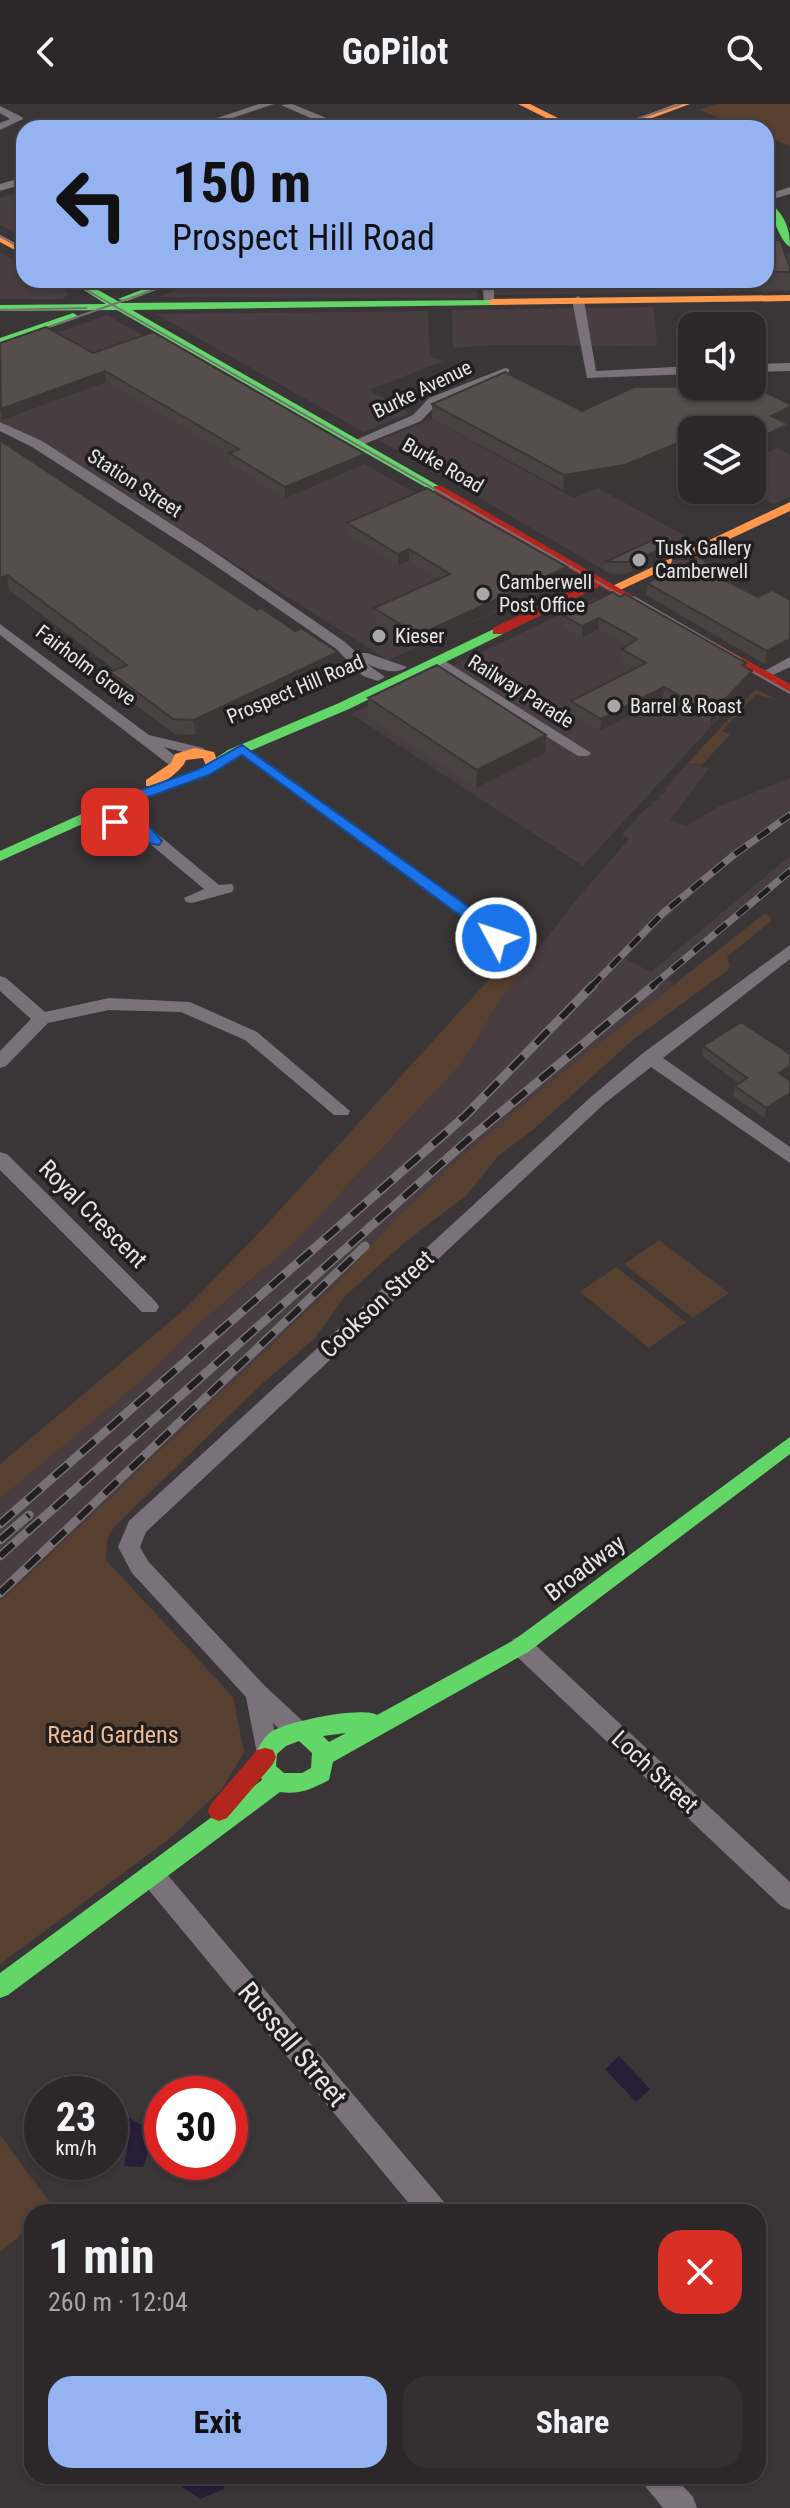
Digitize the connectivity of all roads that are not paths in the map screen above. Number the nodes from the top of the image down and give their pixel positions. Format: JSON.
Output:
{"nodes":[{"id":1,"x":269,"y":104,"type":"edge"},
{"id":2,"x":286,"y":104,"type":"edge"},
{"id":3,"x":523,"y":104,"type":"edge"},
{"id":4,"x":685,"y":104,"type":"edge"},
{"id":5,"x":0,"y":109,"type":"edge"},
{"id":6,"x":554,"y":117,"type":"junction"},
{"id":7,"x":218,"y":120,"type":"edge"},
{"id":8,"x":233,"y":120,"type":"edge"},
{"id":9,"x":324,"y":120,"type":"edge"},
{"id":10,"x":559,"y":120,"type":"edge"},
{"id":11,"x":563,"y":120,"type":"edge"},
{"id":12,"x":639,"y":120,"type":"edge"},
{"id":13,"x":0,"y":127,"type":"edge"},
{"id":14,"x":774,"y":211,"type":"edge"},
{"id":15,"x":790,"y":244,"type":"edge"},
{"id":16,"x":84,"y":288,"type":"edge"},
{"id":17,"x":156,"y":288,"type":"edge"},
{"id":18,"x":489,"y":288,"type":"edge"},
{"id":19,"x":790,"y":298,"type":"edge"},
{"id":20,"x":578,"y":300,"type":"junction"},
{"id":21,"x":490,"y":302,"type":"junction"},
{"id":22,"x":110,"y":306,"type":"junction"},
{"id":23,"x":0,"y":308,"type":"edge"},
{"id":24,"x":0,"y":342,"type":"edge"},
{"id":25,"x":790,"y":367,"type":"edge"},
{"id":26,"x":766,"y":368,"type":"edge"},
{"id":27,"x":678,"y":371,"type":"edge"},
{"id":28,"x":505,"y":372,"type":"edge"},
{"id":29,"x":2,"y":431,"type":"edge"},
{"id":30,"x":357,"y":442,"type":"junction"},
{"id":31,"x":790,"y":506,"type":"edge"},
{"id":32,"x":607,"y":584,"type":"junction"},
{"id":33,"x":673,"y":622,"type":"edge"},
{"id":34,"x":0,"y":628,"type":"edge"},
{"id":35,"x":699,"y":637,"type":"edge"},
{"id":36,"x":340,"y":645,"type":"junction"},
{"id":37,"x":432,"y":658,"type":"junction"},
{"id":38,"x":790,"y":661,"type":"edge"},
{"id":39,"x":361,"y":666,"type":"junction"},
{"id":40,"x":407,"y":670,"type":"junction"},
{"id":41,"x":764,"y":675,"type":"junction"},
{"id":42,"x":378,"y":677,"type":"junction"},
{"id":43,"x":355,"y":688,"type":"junction"},
{"id":44,"x":790,"y":690,"type":"edge"},
{"id":45,"x":338,"y":702,"type":"junction"},
{"id":46,"x":145,"y":737,"type":"junction"},
{"id":47,"x":234,"y":746,"type":"junction"},
{"id":48,"x":583,"y":753,"type":"dead end"},
{"id":49,"x":202,"y":761,"type":"junction"},
{"id":50,"x":177,"y":764,"type":"junction"},
{"id":51,"x":106,"y":808,"type":"junction"},
{"id":52,"x":0,"y":857,"type":"edge"},
{"id":53,"x":192,"y":898,"type":"dead end"},
{"id":54,"x":496,"y":938,"type":"dead end"},
{"id":55,"x":790,"y":950,"type":"edge"},
{"id":56,"x":0,"y":982,"type":"edge"},
{"id":57,"x":42,"y":1019,"type":"junction"},
{"id":58,"x":649,"y":1057,"type":"junction"},
{"id":59,"x":0,"y":1062,"type":"edge"},
{"id":60,"x":341,"y":1111,"type":"dead end"},
{"id":61,"x":790,"y":1156,"type":"edge"},
{"id":62,"x":0,"y":1159,"type":"edge"},
{"id":63,"x":149,"y":1307,"type":"dead end"},
{"id":64,"x":790,"y":1444,"type":"edge"},
{"id":65,"x":521,"y":1646,"type":"junction"},
{"id":66,"x":257,"y":1693,"type":"junction"},
{"id":67,"x":398,"y":1713,"type":"junction"},
{"id":68,"x":303,"y":1734,"type":"junction"},
{"id":69,"x":265,"y":1754,"type":"junction"},
{"id":70,"x":325,"y":1755,"type":"junction"},
{"id":71,"x":276,"y":1782,"type":"junction"},
{"id":72,"x":185,"y":1850,"type":"junction"},
{"id":73,"x":152,"y":1875,"type":"junction"},
{"id":74,"x":790,"y":1898,"type":"edge"},
{"id":75,"x":0,"y":1987,"type":"edge"},
{"id":76,"x":427,"y":2204,"type":"edge"},
{"id":77,"x":662,"y":2484,"type":"edge"},
{"id":78,"x":682,"y":2508,"type":"edge"}],
"edges":[{"from":1,"to":7,"type":"street"},
{"from":2,"to":8,"type":"street"},
{"from":2,"to":9,"type":"street"},
{"from":3,"to":6,"type":"main road"},
{"from":4,"to":12,"type":"main road"},
{"from":5,"to":13,"type":"street"},
{"from":6,"to":10,"type":"main road"},
{"from":6,"to":11,"type":"main road"},
{"from":14,"to":15,"type":"main road"},
{"from":16,"to":22,"type":"main road","name":"Burke Road"},
{"from":17,"to":22,"type":"main road"},
{"from":18,"to":21,"type":"street"},
{"from":19,"to":20,"type":"main road"},
{"from":20,"to":21,"type":"main road"},
{"from":20,"to":27,"type":"street"},
{"from":21,"to":22,"type":"main road"},
{"from":22,"to":23,"type":"main road"},
{"from":22,"to":24,"type":"main road"},
{"from":22,"to":30,"type":"main road","name":"Burke Road"},
{"from":25,"to":26,"type":"street"},
{"from":28,"to":30,"type":"street","name":"Burke Avenue"},
{"from":29,"to":36,"type":"street","name":"Station Street"},
{"from":30,"to":32,"type":"main road","name":"Burke Road"},
{"from":31,"to":32,"type":"main road","name":"Prospect Hill Road"},
{"from":32,"to":33,"type":"main road","name":"Burke Road"},
{"from":32,"to":37,"type":"main road","name":"Prospect Hill Road"},
{"from":34,"to":46,"type":"street","name":"Fairholm Grove"},
{"from":35,"to":41,"type":"main road"},
{"from":36,"to":39,"type":"street","name":"Station Street"},
{"from":36,"to":40,"type":"street","name":"Station Street"},
{"from":37,"to":40,"type":"main road","name":"Prospect Hill Road"},
{"from":37,"to":48,"type":"street","name":"Railway Parade"},
{"from":38,"to":41,"type":"street"},
{"from":39,"to":42,"type":"street","name":"Station Street"},
{"from":39,"to":43,"type":"street"},
{"from":40,"to":42,"type":"main road","name":"Prospect Hill Road"},
{"from":40,"to":45,"type":"main road","name":"Prospect Hill Road"},
{"from":41,"to":44,"type":"main road"},
{"from":42,"to":43,"type":"main road","name":"Prospect Hill Road"},
{"from":43,"to":45,"type":"main road","name":"Prospect Hill Road"},
{"from":45,"to":47,"type":"main road","name":"Prospect Hill Road"},
{"from":46,"to":49,"type":"street","name":"Fairholm Grove"},
{"from":46,"to":50,"type":"street","name":"Fairholm Grove"},
{"from":47,"to":49,"type":"main road","name":"Prospect Hill Road"},
{"from":47,"to":54,"type":"street"},
{"from":49,"to":50,"type":"main road"},
{"from":49,"to":51,"type":"main road","name":"Prospect Hill Road"},
{"from":50,"to":51,"type":"main road","name":"Prospect Hill Road"},
{"from":51,"to":52,"type":"main road","name":"Prospect Hill Road"},
{"from":51,"to":53,"type":"street"},
{"from":55,"to":58,"type":"street","name":"Cookson Street"},
{"from":56,"to":57,"type":"street"},
{"from":57,"to":59,"type":"street"},
{"from":57,"to":60,"type":"street"},
{"from":58,"to":61,"type":"street"},
{"from":58,"to":66,"type":"street","name":"Cookson Street"},
{"from":62,"to":63,"type":"street","name":"Royal Crescent"},
{"from":64,"to":65,"type":"main road","name":"Broadway"},
{"from":65,"to":67,"type":"main road","name":"Broadway"},
{"from":65,"to":74,"type":"street","name":"Loch Street"},
{"from":66,"to":68,"type":"street","name":"Cookson Street"},
{"from":66,"to":69,"type":"street"},
{"from":67,"to":68,"type":"main road","name":"Broadway"},
{"from":67,"to":70,"type":"main road","name":"Broadway"},
{"from":68,"to":69,"type":"main road","name":"Broadway"},
{"from":68,"to":70,"type":"main road"},
{"from":69,"to":71,"type":"main road"},
{"from":69,"to":72,"type":"main road","name":"Broadway"},
{"from":70,"to":71,"type":"main road","name":"Broadway"},
{"from":71,"to":72,"type":"main road","name":"Broadway"},
{"from":72,"to":73,"type":"main road","name":"Broadway"},
{"from":73,"to":75,"type":"main road","name":"Broadway"},
{"from":73,"to":76,"type":"street","name":"Russell Street"},
{"from":77,"to":78,"type":"street"}]}
